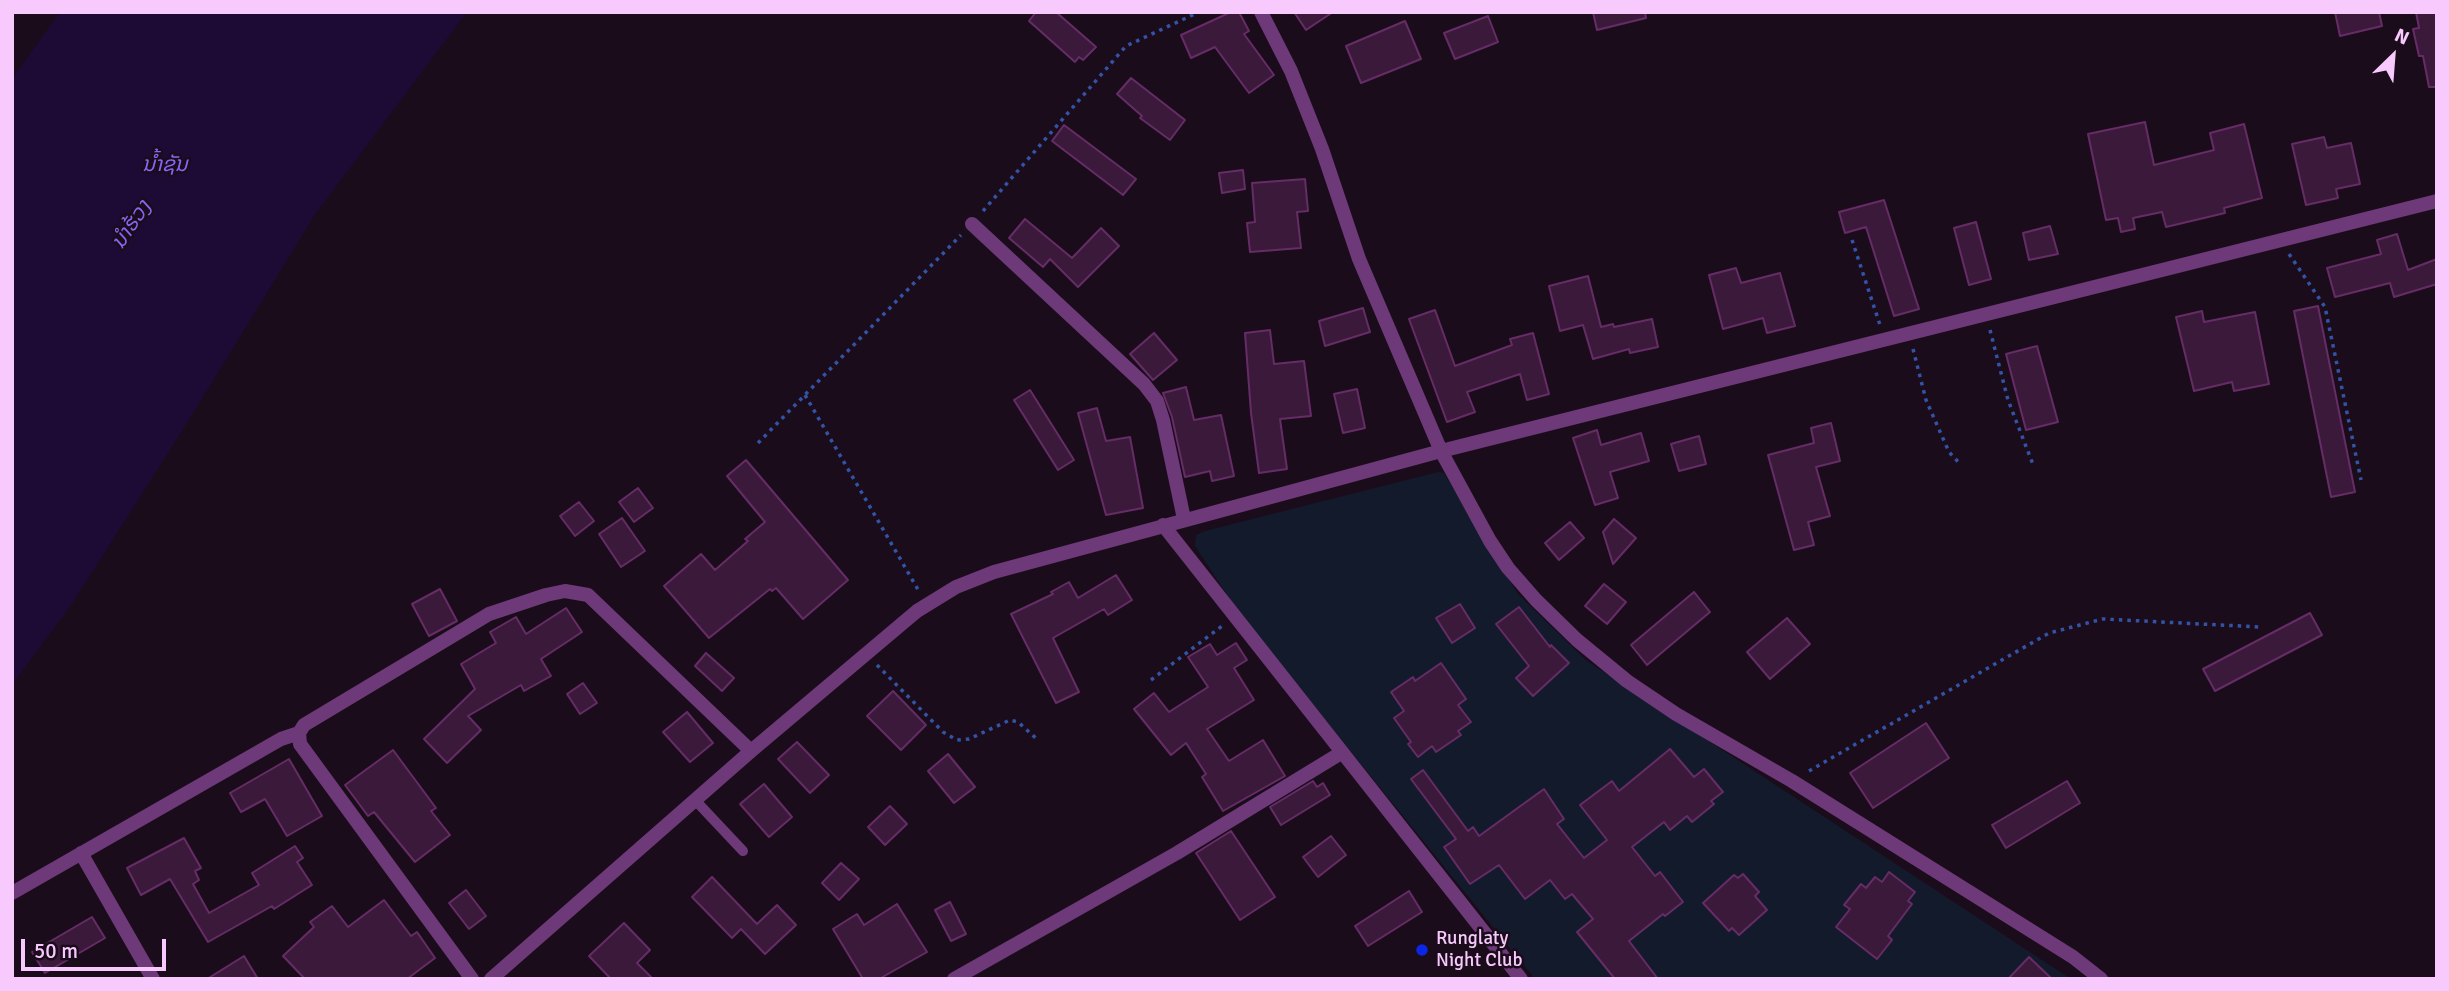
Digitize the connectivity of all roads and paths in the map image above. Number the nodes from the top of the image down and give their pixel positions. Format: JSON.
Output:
{"nodes":[{"id":1,"x":1199,"y":12,"type":"edge"},
{"id":2,"x":1261,"y":12,"type":"edge"},
{"id":3,"x":2437,"y":201,"type":"edge"},
{"id":4,"x":972,"y":223,"type":"junction"},
{"id":5,"x":1852,"y":240,"type":"dead end"},
{"id":6,"x":2279,"y":241,"type":"junction"},
{"id":7,"x":1986,"y":314,"type":"junction"},
{"id":8,"x":1909,"y":334,"type":"junction"},
{"id":9,"x":1885,"y":340,"type":"junction"},
{"id":10,"x":805,"y":395,"type":"junction"},
{"id":11,"x":758,"y":443,"type":"dead end"},
{"id":12,"x":1441,"y":451,"type":"junction"},
{"id":13,"x":1961,"y":465,"type":"dead end"},
{"id":14,"x":2034,"y":467,"type":"dead end"},
{"id":15,"x":2361,"y":480,"type":"dead end"},
{"id":16,"x":1184,"y":519,"type":"junction"},
{"id":17,"x":1163,"y":525,"type":"junction"},
{"id":18,"x":926,"y":605,"type":"junction"},
{"id":19,"x":1235,"y":617,"type":"junction"},
{"id":20,"x":2260,"y":627,"type":"dead end"},
{"id":21,"x":866,"y":654,"type":"junction"},
{"id":22,"x":1151,"y":680,"type":"dead end"},
{"id":23,"x":299,"y":733,"type":"junction"},
{"id":24,"x":1039,"y":741,"type":"dead end"},
{"id":25,"x":751,"y":751,"type":"junction"},
{"id":26,"x":1341,"y":753,"type":"junction"},
{"id":27,"x":1792,"y":781,"type":"junction"},
{"id":28,"x":695,"y":800,"type":"junction"},
{"id":29,"x":743,"y":851,"type":"dead end"},
{"id":30,"x":81,"y":853,"type":"junction"},
{"id":31,"x":12,"y":892,"type":"edge"},
{"id":32,"x":153,"y":979,"type":"edge"},
{"id":33,"x":472,"y":979,"type":"edge"},
{"id":34,"x":491,"y":979,"type":"edge"},
{"id":35,"x":954,"y":979,"type":"edge"},
{"id":36,"x":1521,"y":979,"type":"edge"},
{"id":37,"x":2101,"y":979,"type":"edge"}],
"edges":[{"from":1,"to":4,"type":"path"},
{"from":2,"to":12,"type":"street"},
{"from":3,"to":6,"type":"street"},
{"from":4,"to":10,"type":"path"},
{"from":4,"to":16,"type":"street"},
{"from":5,"to":9,"type":"path"},
{"from":6,"to":7,"type":"street"},
{"from":6,"to":15,"type":"path"},
{"from":7,"to":8,"type":"street"},
{"from":7,"to":14,"type":"path"},
{"from":8,"to":9,"type":"street"},
{"from":8,"to":13,"type":"path"},
{"from":9,"to":12,"type":"street"},
{"from":10,"to":11,"type":"path"},
{"from":10,"to":18,"type":"path"},
{"from":12,"to":16,"type":"street"},
{"from":12,"to":27,"type":"street"},
{"from":16,"to":17,"type":"street"},
{"from":17,"to":18,"type":"street"},
{"from":17,"to":19,"type":"street"},
{"from":18,"to":21,"type":"street"},
{"from":19,"to":22,"type":"path"},
{"from":19,"to":26,"type":"street"},
{"from":20,"to":27,"type":"path"},
{"from":21,"to":24,"type":"path"},
{"from":21,"to":25,"type":"street"},
{"from":23,"to":25,"type":"street"},
{"from":23,"to":30,"type":"street"},
{"from":23,"to":33,"type":"street"},
{"from":25,"to":28,"type":"street"},
{"from":26,"to":35,"type":"street"},
{"from":26,"to":36,"type":"street"},
{"from":27,"to":37,"type":"street"},
{"from":28,"to":29,"type":"lane"},
{"from":28,"to":34,"type":"street"},
{"from":30,"to":31,"type":"street"},
{"from":30,"to":32,"type":"street"}]}
